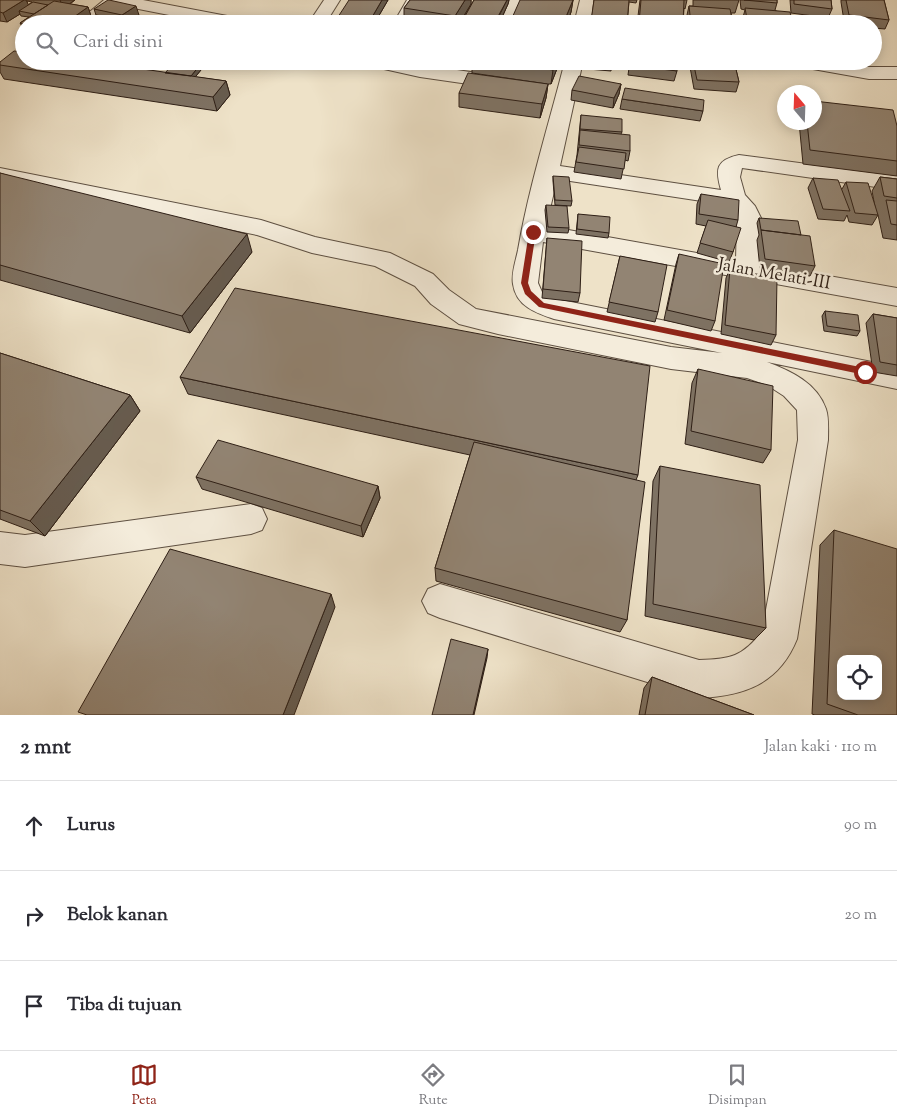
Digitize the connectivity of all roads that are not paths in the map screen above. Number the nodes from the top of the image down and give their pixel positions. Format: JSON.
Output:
{"nodes":[{"id":1,"x":116,"y":0,"type":"edge"},
{"id":2,"x":332,"y":0,"type":"edge"},
{"id":3,"x":415,"y":0,"type":"edge"},
{"id":4,"x":516,"y":0,"type":"edge"},
{"id":5,"x":588,"y":0,"type":"edge"},
{"id":6,"x":96,"y":15,"type":"edge"},
{"id":7,"x":230,"y":15,"type":"edge"},
{"id":8,"x":322,"y":15,"type":"edge"},
{"id":9,"x":406,"y":15,"type":"edge"},
{"id":10,"x":512,"y":15,"type":"edge"},
{"id":11,"x":585,"y":15,"type":"edge"},
{"id":12,"x":472,"y":70,"type":"edge"},
{"id":13,"x":572,"y":70,"type":"edge"},
{"id":14,"x":856,"y":70,"type":"edge"},
{"id":15,"x":897,"y":73,"type":"edge"},
{"id":16,"x":517,"y":86,"type":"edge"},
{"id":17,"x":547,"y":171,"type":"junction"},
{"id":18,"x":0,"y":175,"type":"edge"},
{"id":19,"x":897,"y":183,"type":"edge"},
{"id":20,"x":736,"y":199,"type":"junction"},
{"id":21,"x":533,"y":232,"type":"junction"},
{"id":22,"x":748,"y":270,"type":"junction"},
{"id":23,"x":897,"y":297,"type":"edge"},
{"id":24,"x":897,"y":378,"type":"edge"},
{"id":25,"x":252,"y":519,"type":"dead end"},
{"id":26,"x":0,"y":548,"type":"edge"},
{"id":27,"x":440,"y":601,"type":"dead end"}],
"edges":[{"from":1,"to":6,"type":"street"},
{"from":1,"to":7,"type":"street"},
{"from":2,"to":8,"type":"street"},
{"from":3,"to":9,"type":"street"},
{"from":4,"to":10,"type":"street"},
{"from":5,"to":11,"type":"street"},
{"from":12,"to":16,"type":"street"},
{"from":13,"to":17,"type":"street"},
{"from":14,"to":15,"type":"street"},
{"from":17,"to":20,"type":"street"},
{"from":17,"to":21,"type":"street"},
{"from":18,"to":27,"type":"street"},
{"from":19,"to":20,"type":"street"},
{"from":20,"to":22,"type":"street"},
{"from":21,"to":22,"type":"street","name":"Jalan Melati-III"},
{"from":21,"to":24,"type":"street"},
{"from":22,"to":23,"type":"street","name":"Jalan Melati-III"},
{"from":25,"to":26,"type":"street"}]}
